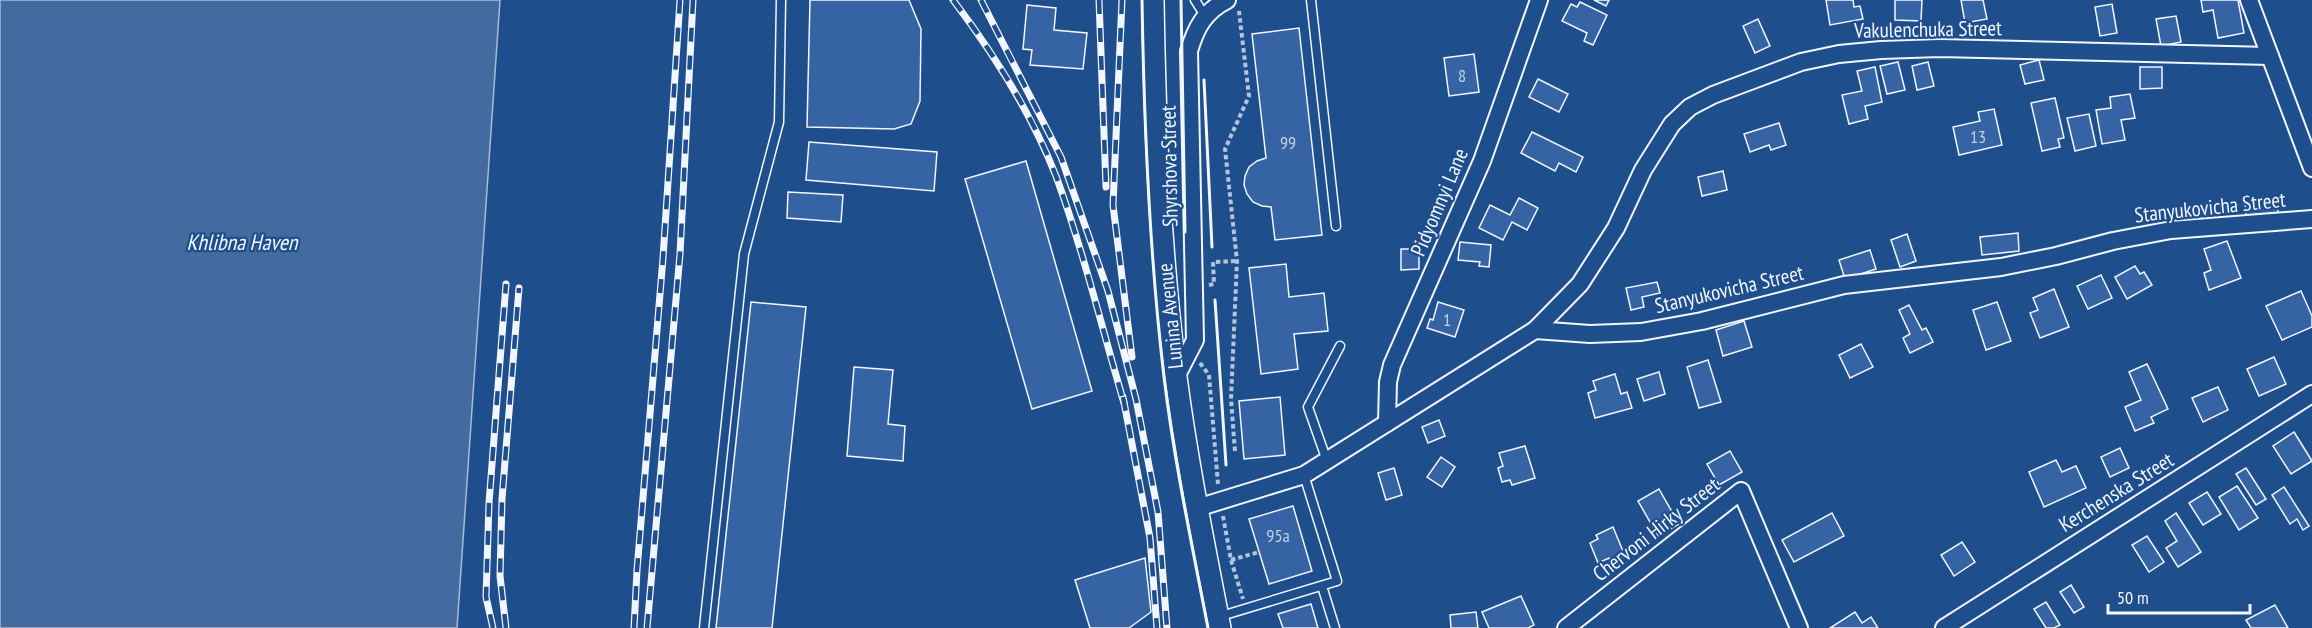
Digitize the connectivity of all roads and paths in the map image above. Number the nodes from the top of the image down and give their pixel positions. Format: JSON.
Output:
{"nodes":[{"id":1,"x":781,"y":0,"type":"edge"},
{"id":2,"x":1153,"y":0,"type":"edge"},
{"id":3,"x":1195,"y":0,"type":"edge"},
{"id":4,"x":1227,"y":0,"type":"edge"},
{"id":5,"x":1238,"y":0,"type":"edge"},
{"id":6,"x":1311,"y":0,"type":"edge"},
{"id":7,"x":1539,"y":0,"type":"edge"},
{"id":8,"x":2249,"y":0,"type":"edge"},
{"id":9,"x":1204,"y":16,"type":"junction"},
{"id":10,"x":2270,"y":56,"type":"junction"},
{"id":11,"x":2306,"y":139,"type":"edge"},
{"id":12,"x":2312,"y":168,"type":"edge"},
{"id":13,"x":2312,"y":219,"type":"edge"},
{"id":14,"x":1336,"y":226,"type":"dead end"},
{"id":15,"x":1237,"y":261,"type":"junction"},
{"id":16,"x":1214,"y":284,"type":"dead end"},
{"id":17,"x":1535,"y":330,"type":"junction"},
{"id":18,"x":1340,"y":346,"type":"dead end"},
{"id":19,"x":1176,"y":377,"type":"junction"},
{"id":20,"x":2312,"y":394,"type":"edge"},
{"id":21,"x":1387,"y":423,"type":"junction"},
{"id":22,"x":1235,"y":451,"type":"dead end"},
{"id":23,"x":1327,"y":461,"type":"junction"},
{"id":24,"x":1304,"y":475,"type":"junction"},
{"id":25,"x":1197,"y":508,"type":"junction"},
{"id":26,"x":1259,"y":552,"type":"dead end"},
{"id":27,"x":1231,"y":560,"type":"dead end"},
{"id":28,"x":1322,"y":586,"type":"junction"},
{"id":29,"x":1219,"y":623,"type":"edge"},
{"id":30,"x":704,"y":628,"type":"edge"},
{"id":31,"x":1335,"y":628,"type":"edge"},
{"id":32,"x":1566,"y":628,"type":"edge"},
{"id":33,"x":1799,"y":628,"type":"edge"},
{"id":34,"x":1944,"y":628,"type":"edge"}],
"edges":[{"from":1,"to":30,"type":"lane"},
{"from":2,"to":19,"type":"street","name":"Lunina Avenue"},
{"from":3,"to":9,"type":"lane"},
{"from":4,"to":9,"type":"street"},
{"from":5,"to":15,"type":"path"},
{"from":6,"to":14,"type":"lane"},
{"from":7,"to":21,"type":"street","name":"Pidyomnyi Lane"},
{"from":8,"to":10,"type":"street"},
{"from":9,"to":19,"type":"street","name":"Shyrshova Street"},
{"from":10,"to":11,"type":"street"},
{"from":10,"to":17,"type":"street","name":"Vakulenchuka Street"},
{"from":11,"to":12,"type":"street"},
{"from":13,"to":17,"type":"street","name":"Stanyukovicha Street"},
{"from":15,"to":16,"type":"path"},
{"from":15,"to":22,"type":"path"},
{"from":17,"to":21,"type":"street"},
{"from":18,"to":23,"type":"lane"},
{"from":19,"to":25,"type":"street","name":"Lunina Avenue"},
{"from":20,"to":34,"type":"street","name":"Kerchenska Street"},
{"from":21,"to":23,"type":"street"},
{"from":23,"to":24,"type":"street"},
{"from":24,"to":25,"type":"street"},
{"from":24,"to":28,"type":"lane"},
{"from":25,"to":29,"type":"street","name":"Lunina Avenue"},
{"from":26,"to":27,"type":"path"},
{"from":28,"to":29,"type":"lane"},
{"from":28,"to":31,"type":"lane"},
{"from":32,"to":33,"type":"street","name":"Chervoni Hirky Street"}]}
